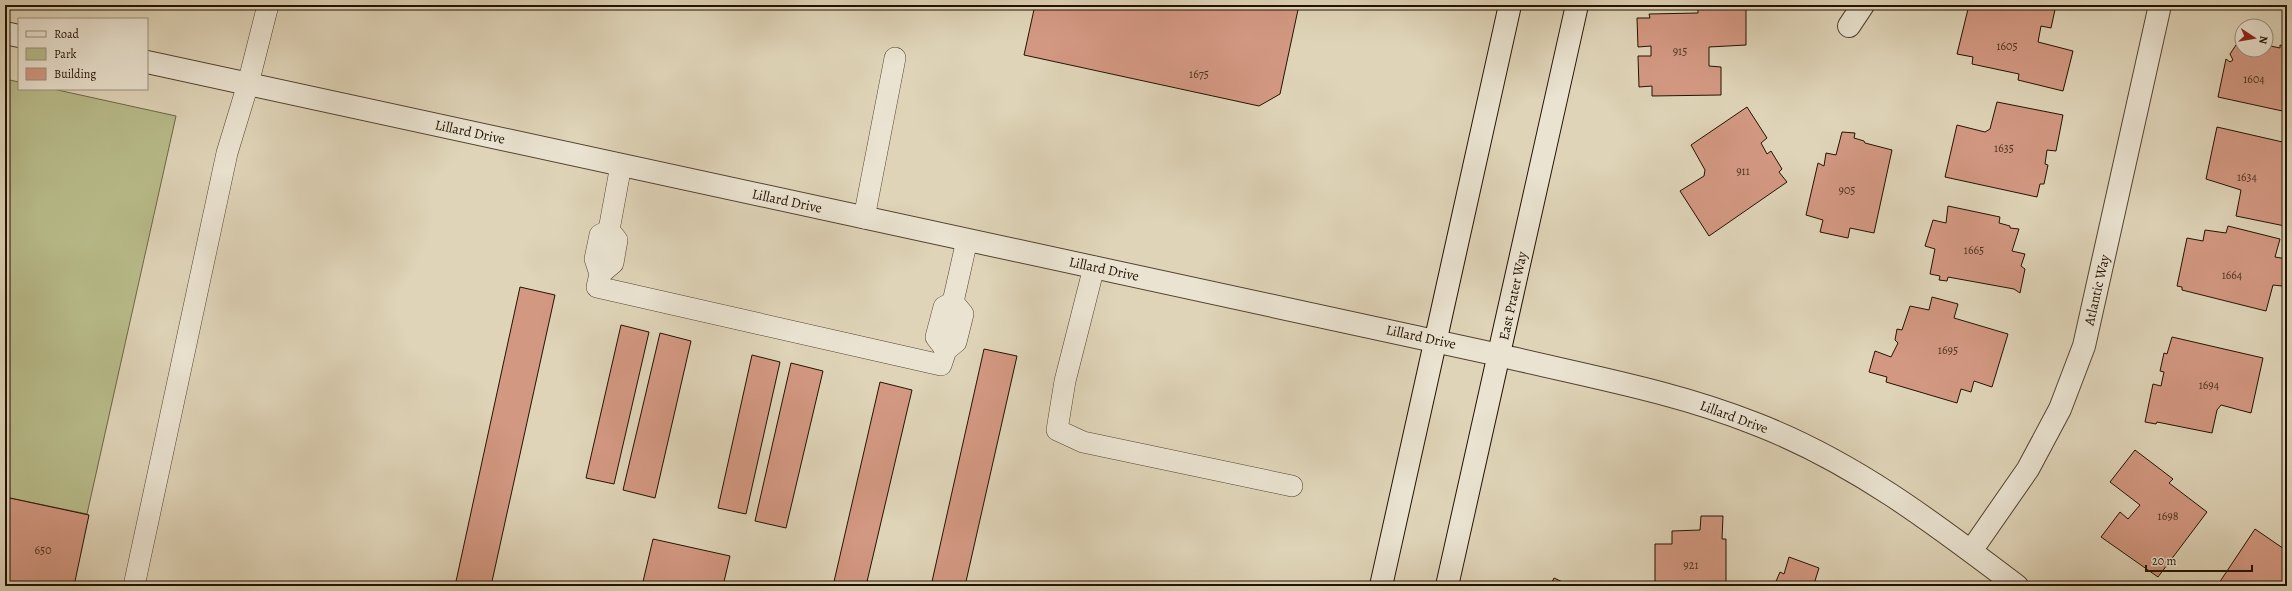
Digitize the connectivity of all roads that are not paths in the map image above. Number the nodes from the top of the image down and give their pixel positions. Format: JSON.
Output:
{"nodes":[{"id":1,"x":268,"y":5,"type":"edge"},
{"id":2,"x":1510,"y":5,"type":"edge"},
{"id":3,"x":1577,"y":5,"type":"edge"},
{"id":4,"x":1863,"y":5,"type":"edge"},
{"id":5,"x":2160,"y":5,"type":"edge"},
{"id":6,"x":1849,"y":26,"type":"dead end"},
{"id":7,"x":5,"y":33,"type":"edge"},
{"id":8,"x":18,"y":36,"type":"edge"},
{"id":9,"x":895,"y":58,"type":"dead end"},
{"id":10,"x":148,"y":62,"type":"edge"},
{"id":11,"x":248,"y":84,"type":"junction"},
{"id":12,"x":621,"y":165,"type":"junction"},
{"id":13,"x":864,"y":218,"type":"junction"},
{"id":14,"x":967,"y":240,"type":"junction"},
{"id":15,"x":1094,"y":267,"type":"junction"},
{"id":16,"x":1434,"y":340,"type":"junction"},
{"id":17,"x":1500,"y":355,"type":"junction"},
{"id":18,"x":1292,"y":486,"type":"dead end"},
{"id":19,"x":1971,"y":551,"type":"junction"},
{"id":20,"x":134,"y":586,"type":"edge"},
{"id":21,"x":1381,"y":586,"type":"edge"},
{"id":22,"x":1447,"y":586,"type":"edge"},
{"id":23,"x":2017,"y":586,"type":"edge"}],
"edges":[{"from":1,"to":11,"type":"lane"},
{"from":2,"to":16,"type":"street"},
{"from":3,"to":17,"type":"street","name":"East Prater Way"},
{"from":4,"to":6,"type":"street"},
{"from":5,"to":19,"type":"street","name":"Atlantic Way"},
{"from":7,"to":8,"type":"street"},
{"from":9,"to":13,"type":"lane"},
{"from":10,"to":11,"type":"street","name":"Lillard Drive"},
{"from":11,"to":12,"type":"street","name":"Lillard Drive"},
{"from":11,"to":20,"type":"lane"},
{"from":12,"to":13,"type":"street","name":"Lillard Drive"},
{"from":12,"to":14,"type":"lane"},
{"from":13,"to":14,"type":"street","name":"Lillard Drive"},
{"from":14,"to":15,"type":"street","name":"Lillard Drive"},
{"from":15,"to":16,"type":"street","name":"Lillard Drive"},
{"from":15,"to":18,"type":"lane"},
{"from":16,"to":17,"type":"street","name":"Lillard Drive"},
{"from":16,"to":21,"type":"street"},
{"from":17,"to":19,"type":"street","name":"Lillard Drive"},
{"from":17,"to":22,"type":"street","name":"East Prater Way"},
{"from":19,"to":23,"type":"street","name":"Lillard Drive"}]}
